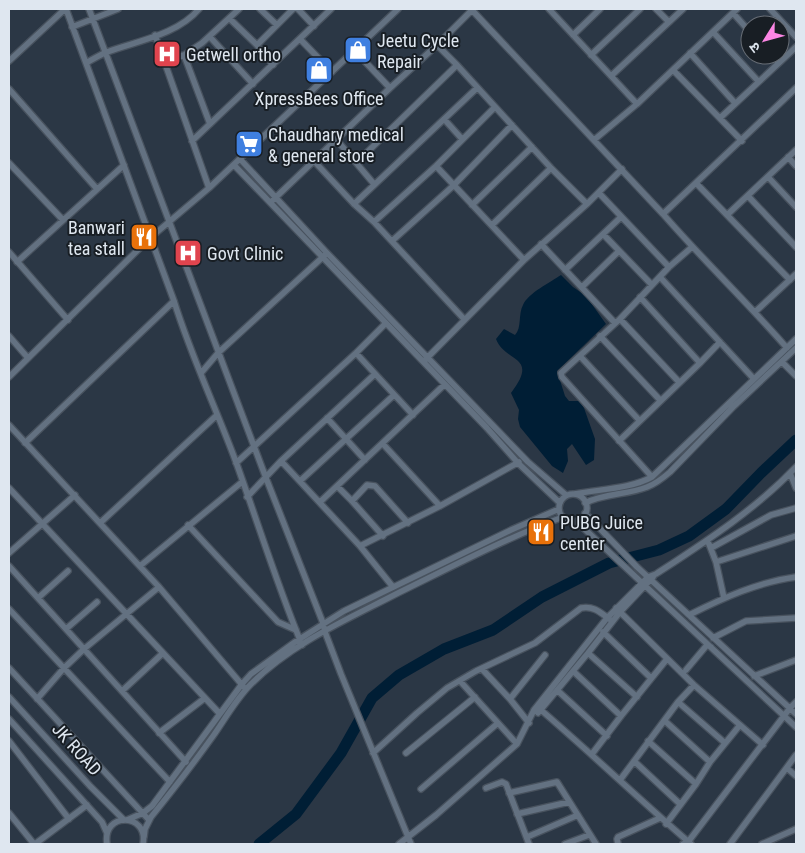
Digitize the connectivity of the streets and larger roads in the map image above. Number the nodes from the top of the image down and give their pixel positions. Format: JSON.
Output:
{"nodes":[{"id":1,"x":66,"y":9,"type":"edge"},
{"id":2,"x":89,"y":9,"type":"edge"},
{"id":3,"x":118,"y":9,"type":"edge"},
{"id":4,"x":199,"y":9,"type":"edge"},
{"id":5,"x":239,"y":9,"type":"edge"},
{"id":6,"x":260,"y":9,"type":"edge"},
{"id":7,"x":293,"y":9,"type":"edge"},
{"id":8,"x":298,"y":9,"type":"edge"},
{"id":9,"x":331,"y":9,"type":"edge"},
{"id":10,"x":396,"y":9,"type":"edge"},
{"id":11,"x":472,"y":9,"type":"edge"},
{"id":12,"x":549,"y":9,"type":"edge"},
{"id":13,"x":559,"y":9,"type":"edge"},
{"id":14,"x":600,"y":9,"type":"edge"},
{"id":15,"x":640,"y":9,"type":"edge"},
{"id":16,"x":656,"y":9,"type":"edge"},
{"id":17,"x":683,"y":9,"type":"edge"},
{"id":18,"x":770,"y":9,"type":"edge"},
{"id":19,"x":736,"y":10,"type":"edge"},
{"id":20,"x":554,"y":14,"type":"junction"},
{"id":21,"x":93,"y":18,"type":"junction"},
{"id":22,"x":230,"y":19,"type":"junction"},
{"id":23,"x":669,"y":22,"type":"junction"},
{"id":24,"x":277,"y":25,"type":"junction"},
{"id":25,"x":314,"y":26,"type":"junction"},
{"id":26,"x":72,"y":27,"type":"junction"},
{"id":27,"x":713,"y":32,"type":"junction"},
{"id":28,"x":155,"y":35,"type":"junction"},
{"id":29,"x":573,"y":35,"type":"junction"},
{"id":30,"x":210,"y":37,"type":"junction"},
{"id":31,"x":796,"y":37,"type":"edge"},
{"id":32,"x":300,"y":39,"type":"junction"},
{"id":33,"x":257,"y":45,"type":"junction"},
{"id":34,"x":437,"y":45,"type":"junction"},
{"id":35,"x":354,"y":50,"type":"junction"},
{"id":36,"x":105,"y":53,"type":"junction"},
{"id":37,"x":690,"y":53,"type":"junction"},
{"id":38,"x":184,"y":55,"type":"junction"},
{"id":39,"x":591,"y":55,"type":"junction"},
{"id":40,"x":164,"y":60,"type":"junction"},
{"id":41,"x":9,"y":61,"type":"edge"},
{"id":42,"x":86,"y":63,"type":"junction"},
{"id":43,"x":273,"y":65,"type":"junction"},
{"id":44,"x":457,"y":65,"type":"junction"},
{"id":45,"x":775,"y":65,"type":"edge"},
{"id":46,"x":673,"y":70,"type":"junction"},
{"id":47,"x":332,"y":72,"type":"junction"},
{"id":48,"x":611,"y":76,"type":"junction"},
{"id":49,"x":758,"y":81,"type":"junction"},
{"id":50,"x":253,"y":84,"type":"junction"},
{"id":51,"x":390,"y":88,"type":"junction"},
{"id":52,"x":477,"y":88,"type":"junction"},
{"id":53,"x":796,"y":88,"type":"edge"},
{"id":54,"x":9,"y":89,"type":"edge"},
{"id":55,"x":735,"y":103,"type":"junction"},
{"id":56,"x":637,"y":104,"type":"junction"},
{"id":57,"x":495,"y":107,"type":"junction"},
{"id":58,"x":720,"y":118,"type":"junction"},
{"id":59,"x":444,"y":119,"type":"junction"},
{"id":60,"x":210,"y":124,"type":"junction"},
{"id":61,"x":512,"y":125,"type":"junction"},
{"id":62,"x":462,"y":139,"type":"junction"},
{"id":63,"x":336,"y":140,"type":"junction"},
{"id":64,"x":594,"y":140,"type":"junction"},
{"id":65,"x":192,"y":141,"type":"junction"},
{"id":66,"x":742,"y":141,"type":"junction"},
{"id":67,"x":532,"y":147,"type":"junction"},
{"id":68,"x":796,"y":150,"type":"edge"},
{"id":69,"x":788,"y":158,"type":"junction"},
{"id":70,"x":240,"y":159,"type":"junction"},
{"id":71,"x":314,"y":161,"type":"junction"},
{"id":72,"x":356,"y":162,"type":"junction"},
{"id":73,"x":9,"y":163,"type":"edge"},
{"id":74,"x":124,"y":164,"type":"junction"},
{"id":75,"x":234,"y":165,"type":"junction"},
{"id":76,"x":436,"y":166,"type":"junction"},
{"id":77,"x":796,"y":166,"type":"edge"},
{"id":78,"x":551,"y":168,"type":"junction"},
{"id":79,"x":622,"y":169,"type":"junction"},
{"id":80,"x":768,"y":178,"type":"junction"},
{"id":81,"x":696,"y":182,"type":"junction"},
{"id":82,"x":374,"y":184,"type":"junction"},
{"id":83,"x":454,"y":186,"type":"junction"},
{"id":84,"x":209,"y":188,"type":"junction"},
{"id":85,"x":97,"y":189,"type":"junction"},
{"id":86,"x":599,"y":193,"type":"junction"},
{"id":87,"x":748,"y":196,"type":"junction"},
{"id":88,"x":276,"y":197,"type":"junction"},
{"id":89,"x":270,"y":202,"type":"junction"},
{"id":90,"x":354,"y":204,"type":"junction"},
{"id":91,"x":587,"y":204,"type":"junction"},
{"id":92,"x":472,"y":205,"type":"junction"},
{"id":93,"x":796,"y":207,"type":"edge"},
{"id":94,"x":663,"y":214,"type":"junction"},
{"id":95,"x":727,"y":215,"type":"junction"},
{"id":96,"x":621,"y":217,"type":"junction"},
{"id":97,"x":63,"y":220,"type":"junction"},
{"id":98,"x":168,"y":222,"type":"junction"},
{"id":99,"x":374,"y":222,"type":"junction"},
{"id":100,"x":492,"y":225,"type":"junction"},
{"id":101,"x":603,"y":234,"type":"junction"},
{"id":102,"x":150,"y":238,"type":"junction"},
{"id":103,"x":392,"y":241,"type":"junction"},
{"id":104,"x":541,"y":244,"type":"junction"},
{"id":105,"x":692,"y":247,"type":"junction"},
{"id":106,"x":796,"y":247,"type":"edge"},
{"id":107,"x":9,"y":252,"type":"edge"},
{"id":108,"x":619,"y":252,"type":"junction"},
{"id":109,"x":325,"y":255,"type":"junction"},
{"id":110,"x":524,"y":260,"type":"junction"},
{"id":111,"x":17,"y":262,"type":"junction"},
{"id":112,"x":669,"y":267,"type":"junction"},
{"id":113,"x":565,"y":270,"type":"junction"},
{"id":114,"x":796,"y":274,"type":"edge"},
{"id":115,"x":660,"y":277,"type":"junction"},
{"id":116,"x":790,"y":280,"type":"junction"},
{"id":117,"x":652,"y":285,"type":"junction"},
{"id":118,"x":582,"y":287,"type":"junction"},
{"id":119,"x":640,"y":298,"type":"junction"},
{"id":120,"x":174,"y":301,"type":"junction"},
{"id":121,"x":755,"y":312,"type":"junction"},
{"id":122,"x":464,"y":319,"type":"junction"},
{"id":123,"x":68,"y":320,"type":"junction"},
{"id":124,"x":618,"y":321,"type":"junction"},
{"id":125,"x":386,"y":323,"type":"junction"},
{"id":126,"x":9,"y":336,"type":"edge"},
{"id":127,"x":600,"y":336,"type":"junction"},
{"id":128,"x":796,"y":340,"type":"edge"},
{"id":129,"x":720,"y":342,"type":"junction"},
{"id":130,"x":787,"y":348,"type":"junction"},
{"id":131,"x":796,"y":348,"type":"edge"},
{"id":132,"x":218,"y":353,"type":"junction"},
{"id":133,"x":356,"y":353,"type":"junction"},
{"id":134,"x":580,"y":356,"type":"junction"},
{"id":135,"x":28,"y":358,"type":"junction"},
{"id":136,"x":425,"y":359,"type":"junction"},
{"id":137,"x":700,"y":362,"type":"junction"},
{"id":138,"x":782,"y":362,"type":"junction"},
{"id":139,"x":201,"y":374,"type":"junction"},
{"id":140,"x":375,"y":374,"type":"junction"},
{"id":141,"x":796,"y":376,"type":"edge"},
{"id":142,"x":9,"y":377,"type":"edge"},
{"id":143,"x":754,"y":379,"type":"junction"},
{"id":144,"x":679,"y":382,"type":"junction"},
{"id":145,"x":444,"y":385,"type":"junction"},
{"id":146,"x":394,"y":394,"type":"junction"},
{"id":147,"x":660,"y":400,"type":"junction"},
{"id":148,"x":217,"y":415,"type":"junction"},
{"id":149,"x":413,"y":415,"type":"junction"},
{"id":150,"x":327,"y":418,"type":"junction"},
{"id":151,"x":639,"y":420,"type":"junction"},
{"id":152,"x":9,"y":425,"type":"edge"},
{"id":153,"x":346,"y":439,"type":"junction"},
{"id":154,"x":619,"y":441,"type":"junction"},
{"id":155,"x":25,"y":443,"type":"junction"},
{"id":156,"x":383,"y":444,"type":"junction"},
{"id":157,"x":255,"y":446,"type":"junction"},
{"id":158,"x":524,"y":459,"type":"junction"},
{"id":159,"x":365,"y":460,"type":"junction"},
{"id":160,"x":281,"y":461,"type":"junction"},
{"id":161,"x":236,"y":463,"type":"junction"},
{"id":162,"x":518,"y":463,"type":"junction"},
{"id":163,"x":796,"y":467,"type":"edge"},
{"id":164,"x":790,"y":474,"type":"junction"},
{"id":165,"x":652,"y":477,"type":"junction"},
{"id":166,"x":266,"y":478,"type":"junction"},
{"id":167,"x":300,"y":481,"type":"junction"},
{"id":168,"x":242,"y":482,"type":"junction"},
{"id":169,"x":337,"y":486,"type":"junction"},
{"id":170,"x":9,"y":488,"type":"edge"},
{"id":171,"x":796,"y":488,"type":"edge"},
{"id":172,"x":575,"y":494,"type":"junction"},
{"id":173,"x":74,"y":495,"type":"junction"},
{"id":174,"x":566,"y":496,"type":"junction"},
{"id":175,"x":247,"y":497,"type":"junction"},
{"id":176,"x":352,"y":501,"type":"junction"},
{"id":177,"x":320,"y":502,"type":"junction"},
{"id":178,"x":586,"y":503,"type":"junction"},
{"id":179,"x":440,"y":506,"type":"junction"},
{"id":180,"x":559,"y":506,"type":"junction"},
{"id":181,"x":796,"y":508,"type":"edge"},
{"id":182,"x":586,"y":513,"type":"junction"},
{"id":183,"x":563,"y":517,"type":"junction"},
{"id":184,"x":576,"y":521,"type":"junction"},
{"id":185,"x":100,"y":523,"type":"junction"},
{"id":186,"x":408,"y":523,"type":"junction"},
{"id":187,"x":42,"y":524,"type":"junction"},
{"id":188,"x":188,"y":525,"type":"junction"},
{"id":189,"x":383,"y":536,"type":"junction"},
{"id":190,"x":796,"y":536,"type":"edge"},
{"id":191,"x":707,"y":540,"type":"junction"},
{"id":192,"x":360,"y":546,"type":"junction"},
{"id":193,"x":711,"y":548,"type":"junction"},
{"id":194,"x":9,"y":553,"type":"edge"},
{"id":195,"x":716,"y":562,"type":"junction"},
{"id":196,"x":9,"y":566,"type":"edge"},
{"id":197,"x":140,"y":566,"type":"junction"},
{"id":198,"x":68,"y":571,"type":"dead end"},
{"id":199,"x":796,"y":577,"type":"edge"},
{"id":200,"x":650,"y":579,"type":"junction"},
{"id":201,"x":643,"y":585,"type":"junction"},
{"id":202,"x":159,"y":587,"type":"junction"},
{"id":203,"x":393,"y":587,"type":"junction"},
{"id":204,"x":38,"y":598,"type":"junction"},
{"id":205,"x":724,"y":598,"type":"junction"},
{"id":206,"x":97,"y":602,"type":"dead end"},
{"id":207,"x":9,"y":609,"type":"edge"},
{"id":208,"x":618,"y":610,"type":"junction"},
{"id":209,"x":127,"y":615,"type":"junction"},
{"id":210,"x":688,"y":615,"type":"junction"},
{"id":211,"x":796,"y":618,"type":"edge"},
{"id":212,"x":610,"y":619,"type":"junction"},
{"id":213,"x":323,"y":623,"type":"junction"},
{"id":214,"x":66,"y":629,"type":"junction"},
{"id":215,"x":296,"y":630,"type":"junction"},
{"id":216,"x":325,"y":632,"type":"junction"},
{"id":217,"x":603,"y":632,"type":"junction"},
{"id":218,"x":713,"y":638,"type":"junction"},
{"id":219,"x":301,"y":642,"type":"junction"},
{"id":220,"x":711,"y":647,"type":"junction"},
{"id":221,"x":84,"y":650,"type":"junction"},
{"id":222,"x":163,"y":653,"type":"junction"},
{"id":223,"x":588,"y":654,"type":"junction"},
{"id":224,"x":544,"y":655,"type":"dead end"},
{"id":225,"x":667,"y":659,"type":"junction"},
{"id":226,"x":796,"y":660,"type":"edge"},
{"id":227,"x":9,"y":668,"type":"edge"},
{"id":228,"x":64,"y":668,"type":"junction"},
{"id":229,"x":482,"y":669,"type":"junction"},
{"id":230,"x":686,"y":670,"type":"dead end"},
{"id":231,"x":573,"y":671,"type":"junction"},
{"id":232,"x":754,"y":676,"type":"junction"},
{"id":233,"x":651,"y":678,"type":"junction"},
{"id":234,"x":460,"y":681,"type":"junction"},
{"id":235,"x":694,"y":685,"type":"junction"},
{"id":236,"x":244,"y":687,"type":"junction"},
{"id":237,"x":557,"y":690,"type":"junction"},
{"id":238,"x":122,"y":691,"type":"junction"},
{"id":239,"x":9,"y":696,"type":"edge"},
{"id":240,"x":475,"y":697,"type":"junction"},
{"id":241,"x":637,"y":697,"type":"junction"},
{"id":242,"x":37,"y":698,"type":"junction"},
{"id":243,"x":205,"y":698,"type":"junction"},
{"id":244,"x":510,"y":699,"type":"junction"},
{"id":245,"x":678,"y":702,"type":"junction"},
{"id":246,"x":796,"y":702,"type":"edge"},
{"id":247,"x":790,"y":708,"type":"junction"},
{"id":248,"x":541,"y":710,"type":"junction"},
{"id":249,"x":220,"y":714,"type":"junction"},
{"id":250,"x":796,"y":714,"type":"edge"},
{"id":251,"x":532,"y":716,"type":"junction"},
{"id":252,"x":621,"y":716,"type":"junction"},
{"id":253,"x":784,"y":716,"type":"junction"},
{"id":254,"x":9,"y":719,"type":"edge"},
{"id":255,"x":665,"y":721,"type":"junction"},
{"id":256,"x":498,"y":722,"type":"junction"},
{"id":257,"x":529,"y":723,"type":"junction"},
{"id":258,"x":740,"y":725,"type":"junction"},
{"id":259,"x":796,"y":727,"type":"edge"},
{"id":260,"x":159,"y":732,"type":"junction"},
{"id":261,"x":607,"y":736,"type":"junction"},
{"id":262,"x":9,"y":741,"type":"edge"},
{"id":263,"x":648,"y":741,"type":"junction"},
{"id":264,"x":725,"y":743,"type":"junction"},
{"id":265,"x":517,"y":744,"type":"junction"},
{"id":266,"x":763,"y":745,"type":"junction"},
{"id":267,"x":373,"y":753,"type":"junction"},
{"id":268,"x":406,"y":753,"type":"dead end"},
{"id":269,"x":592,"y":754,"type":"junction"},
{"id":270,"x":796,"y":755,"type":"edge"},
{"id":271,"x":634,"y":761,"type":"junction"},
{"id":272,"x":186,"y":762,"type":"junction"},
{"id":273,"x":710,"y":762,"type":"junction"},
{"id":274,"x":787,"y":768,"type":"junction"},
{"id":275,"x":796,"y":776,"type":"edge"},
{"id":276,"x":620,"y":780,"type":"junction"},
{"id":277,"x":170,"y":782,"type":"junction"},
{"id":278,"x":696,"y":784,"type":"junction"},
{"id":279,"x":486,"y":788,"type":"dead end"},
{"id":280,"x":420,"y":789,"type":"dead end"},
{"id":281,"x":509,"y":793,"type":"junction"},
{"id":282,"x":569,"y":802,"type":"junction"},
{"id":283,"x":680,"y":804,"type":"junction"},
{"id":284,"x":87,"y":805,"type":"junction"},
{"id":285,"x":143,"y":813,"type":"junction"},
{"id":286,"x":517,"y":814,"type":"junction"},
{"id":287,"x":578,"y":815,"type":"junction"},
{"id":288,"x":10,"y":817,"type":"edge"},
{"id":289,"x":660,"y":818,"type":"junction"},
{"id":290,"x":69,"y":819,"type":"junction"},
{"id":291,"x":125,"y":820,"type":"junction"},
{"id":292,"x":149,"y":820,"type":"junction"},
{"id":293,"x":666,"y":824,"type":"junction"},
{"id":294,"x":796,"y":829,"type":"edge"},
{"id":295,"x":590,"y":835,"type":"junction"},
{"id":296,"x":408,"y":837,"type":"junction"},
{"id":297,"x":527,"y":837,"type":"junction"},
{"id":298,"x":106,"y":840,"type":"edge"},
{"id":299,"x":144,"y":842,"type":"edge"},
{"id":300,"x":771,"y":842,"type":"edge"},
{"id":301,"x":34,"y":844,"type":"edge"},
{"id":302,"x":400,"y":844,"type":"edge"},
{"id":303,"x":412,"y":844,"type":"edge"},
{"id":304,"x":529,"y":844,"type":"edge"},
{"id":305,"x":565,"y":844,"type":"edge"},
{"id":306,"x":596,"y":844,"type":"edge"},
{"id":307,"x":618,"y":844,"type":"edge"},
{"id":308,"x":687,"y":844,"type":"edge"},
{"id":309,"x":730,"y":844,"type":"edge"},
{"id":310,"x":762,"y":844,"type":"edge"}],
"edges":[{"from":1,"to":26,"type":"street"},
{"from":1,"to":41,"type":"street"},
{"from":2,"to":21,"type":"street"},
{"from":3,"to":21,"type":"street"},
{"from":4,"to":28,"type":"street"},
{"from":5,"to":22,"type":"street"},
{"from":6,"to":24,"type":"street"},
{"from":7,"to":24,"type":"street"},
{"from":8,"to":25,"type":"street"},
{"from":9,"to":25,"type":"street"},
{"from":10,"to":35,"type":"street"},
{"from":11,"to":34,"type":"street"},
{"from":11,"to":64,"type":"street"},
{"from":12,"to":20,"type":"street"},
{"from":13,"to":20,"type":"street"},
{"from":14,"to":29,"type":"street"},
{"from":15,"to":39,"type":"street"},
{"from":16,"to":23,"type":"street"},
{"from":17,"to":23,"type":"street"},
{"from":18,"to":31,"type":"street"},
{"from":19,"to":27,"type":"street"},
{"from":20,"to":29,"type":"street"},
{"from":21,"to":26,"type":"street"},
{"from":21,"to":36,"type":"street"},
{"from":22,"to":30,"type":"street"},
{"from":22,"to":33,"type":"street"},
{"from":23,"to":48,"type":"street"},
{"from":24,"to":33,"type":"street"},
{"from":25,"to":32,"type":"street"},
{"from":26,"to":42,"type":"street"},
{"from":27,"to":37,"type":"street"},
{"from":27,"to":49,"type":"street"},
{"from":28,"to":36,"type":"street"},
{"from":28,"to":40,"type":"street"},
{"from":29,"to":39,"type":"street"},
{"from":30,"to":38,"type":"street"},
{"from":30,"to":50,"type":"street"},
{"from":32,"to":43,"type":"street"},
{"from":32,"to":47,"type":"street"},
{"from":33,"to":43,"type":"street"},
{"from":34,"to":44,"type":"street"},
{"from":34,"to":51,"type":"street"},
{"from":35,"to":47,"type":"street"},
{"from":35,"to":51,"type":"street"},
{"from":36,"to":42,"type":"street"},
{"from":36,"to":98,"type":"street"},
{"from":37,"to":46,"type":"street"},
{"from":37,"to":55,"type":"street"},
{"from":38,"to":40,"type":"street"},
{"from":38,"to":60,"type":"street"},
{"from":39,"to":48,"type":"street"},
{"from":40,"to":65,"type":"street"},
{"from":42,"to":74,"type":"street"},
{"from":43,"to":50,"type":"street"},
{"from":44,"to":52,"type":"street"},
{"from":44,"to":72,"type":"street"},
{"from":45,"to":49,"type":"street"},
{"from":46,"to":56,"type":"street"},
{"from":46,"to":58,"type":"street"},
{"from":47,"to":70,"type":"street"},
{"from":48,"to":56,"type":"street"},
{"from":49,"to":55,"type":"street"},
{"from":50,"to":60,"type":"street"},
{"from":51,"to":63,"type":"street"},
{"from":52,"to":57,"type":"street"},
{"from":52,"to":59,"type":"street"},
{"from":53,"to":66,"type":"street"},
{"from":54,"to":85,"type":"street"},
{"from":55,"to":58,"type":"street"},
{"from":56,"to":64,"type":"street"},
{"from":57,"to":61,"type":"street"},
{"from":57,"to":62,"type":"street"},
{"from":58,"to":66,"type":"street"},
{"from":59,"to":62,"type":"street"},
{"from":59,"to":82,"type":"street"},
{"from":60,"to":65,"type":"street"},
{"from":61,"to":67,"type":"street"},
{"from":61,"to":83,"type":"street"},
{"from":62,"to":76,"type":"street"},
{"from":63,"to":71,"type":"street"},
{"from":63,"to":72,"type":"street"},
{"from":64,"to":79,"type":"street"},
{"from":65,"to":84,"type":"street"},
{"from":66,"to":81,"type":"street"},
{"from":67,"to":78,"type":"street"},
{"from":67,"to":92,"type":"street"},
{"from":68,"to":69,"type":"street"},
{"from":69,"to":77,"type":"street"},
{"from":69,"to":80,"type":"street"},
{"from":70,"to":75,"type":"street"},
{"from":70,"to":88,"type":"street"},
{"from":71,"to":88,"type":"street"},
{"from":71,"to":90,"type":"street"},
{"from":72,"to":82,"type":"street"},
{"from":73,"to":97,"type":"street"},
{"from":74,"to":85,"type":"street"},
{"from":74,"to":102,"type":"street"},
{"from":75,"to":84,"type":"street"},
{"from":75,"to":89,"type":"street"},
{"from":76,"to":83,"type":"street"},
{"from":76,"to":99,"type":"street"},
{"from":78,"to":91,"type":"street"},
{"from":78,"to":100,"type":"street"},
{"from":79,"to":86,"type":"street"},
{"from":79,"to":94,"type":"street"},
{"from":80,"to":87,"type":"street"},
{"from":80,"to":93,"type":"street"},
{"from":81,"to":94,"type":"street"},
{"from":81,"to":95,"type":"street"},
{"from":82,"to":90,"type":"street"},
{"from":83,"to":92,"type":"street"},
{"from":83,"to":103,"type":"street"},
{"from":84,"to":98,"type":"street"},
{"from":85,"to":97,"type":"street"},
{"from":86,"to":91,"type":"street"},
{"from":86,"to":96,"type":"street"},
{"from":87,"to":95,"type":"street"},
{"from":87,"to":106,"type":"street"},
{"from":88,"to":89,"type":"street"},
{"from":88,"to":109,"type":"street"},
{"from":89,"to":109,"type":"street"},
{"from":90,"to":99,"type":"street"},
{"from":91,"to":104,"type":"street"},
{"from":92,"to":100,"type":"street"},
{"from":94,"to":105,"type":"street"},
{"from":95,"to":116,"type":"street"},
{"from":96,"to":101,"type":"street"},
{"from":96,"to":112,"type":"street"},
{"from":97,"to":111,"type":"street"},
{"from":98,"to":102,"type":"street"},
{"from":98,"to":132,"type":"street"},
{"from":99,"to":103,"type":"street"},
{"from":100,"to":110,"type":"street"},
{"from":101,"to":108,"type":"street"},
{"from":101,"to":113,"type":"street"},
{"from":102,"to":120,"type":"street"},
{"from":102,"to":123,"type":"street"},
{"from":103,"to":122,"type":"street"},
{"from":104,"to":110,"type":"street"},
{"from":104,"to":113,"type":"street"},
{"from":105,"to":112,"type":"street"},
{"from":105,"to":121,"type":"street"},
{"from":107,"to":111,"type":"street"},
{"from":108,"to":117,"type":"street"},
{"from":108,"to":118,"type":"street"},
{"from":109,"to":125,"type":"street"},
{"from":109,"to":132,"type":"street"},
{"from":109,"to":136,"type":"street"},
{"from":110,"to":122,"type":"street"},
{"from":111,"to":123,"type":"street"},
{"from":112,"to":115,"type":"street"},
{"from":113,"to":118,"type":"street"},
{"from":114,"to":116,"type":"street"},
{"from":115,"to":117,"type":"street"},
{"from":115,"to":129,"type":"street"},
{"from":116,"to":121,"type":"street"},
{"from":117,"to":119,"type":"street"},
{"from":118,"to":124,"type":"street"},
{"from":119,"to":124,"type":"street"},
{"from":119,"to":137,"type":"street"},
{"from":120,"to":139,"type":"street"},
{"from":120,"to":155,"type":"street"},
{"from":121,"to":130,"type":"street"},
{"from":122,"to":136,"type":"street"},
{"from":123,"to":135,"type":"street"},
{"from":124,"to":127,"type":"street"},
{"from":124,"to":144,"type":"street"},
{"from":125,"to":133,"type":"street"},
{"from":125,"to":136,"type":"street"},
{"from":126,"to":135,"type":"street"},
{"from":127,"to":134,"type":"street"},
{"from":127,"to":147,"type":"street"},
{"from":128,"to":130,"type":"street"},
{"from":129,"to":137,"type":"street"},
{"from":129,"to":143,"type":"street"},
{"from":130,"to":143,"type":"street"},
{"from":131,"to":138,"type":"street"},
{"from":132,"to":139,"type":"street"},
{"from":132,"to":157,"type":"street"},
{"from":133,"to":140,"type":"street"},
{"from":133,"to":157,"type":"street"},
{"from":134,"to":151,"type":"street"},
{"from":134,"to":154,"type":"street"},
{"from":135,"to":142,"type":"street"},
{"from":136,"to":145,"type":"street"},
{"from":136,"to":158,"type":"street"},
{"from":137,"to":144,"type":"street"},
{"from":138,"to":141,"type":"street"},
{"from":138,"to":178,"type":"street"},
{"from":139,"to":148,"type":"street"},
{"from":140,"to":146,"type":"street"},
{"from":140,"to":150,"type":"street"},
{"from":143,"to":165,"type":"street"},
{"from":144,"to":147,"type":"street"},
{"from":145,"to":149,"type":"street"},
{"from":145,"to":162,"type":"street"},
{"from":146,"to":149,"type":"street"},
{"from":146,"to":153,"type":"street"},
{"from":147,"to":151,"type":"street"},
{"from":148,"to":161,"type":"street"},
{"from":148,"to":185,"type":"street"},
{"from":149,"to":156,"type":"street"},
{"from":150,"to":153,"type":"street"},
{"from":150,"to":160,"type":"street"},
{"from":151,"to":154,"type":"street"},
{"from":152,"to":155,"type":"street"},
{"from":153,"to":159,"type":"street"},
{"from":153,"to":167,"type":"street"},
{"from":154,"to":165,"type":"street"},
{"from":155,"to":173,"type":"street"},
{"from":156,"to":159,"type":"street"},
{"from":156,"to":179,"type":"street"},
{"from":157,"to":161,"type":"street"},
{"from":157,"to":166,"type":"street"},
{"from":158,"to":162,"type":"street"},
{"from":158,"to":174,"type":"street"},
{"from":159,"to":169,"type":"street"},
{"from":160,"to":166,"type":"street"},
{"from":160,"to":167,"type":"street"},
{"from":161,"to":168,"type":"street"},
{"from":162,"to":179,"type":"street"},
{"from":162,"to":180,"type":"street"},
{"from":163,"to":164,"type":"street"},
{"from":164,"to":171,"type":"street"},
{"from":164,"to":191,"type":"street"},
{"from":165,"to":172,"type":"street"},
{"from":166,"to":175,"type":"street"},
{"from":166,"to":213,"type":"street"},
{"from":167,"to":177,"type":"street"},
{"from":168,"to":175,"type":"street"},
{"from":168,"to":188,"type":"street"},
{"from":169,"to":176,"type":"street"},
{"from":169,"to":177,"type":"street"},
{"from":170,"to":187,"type":"street"},
{"from":172,"to":174,"type":"street"},
{"from":172,"to":178,"type":"street"},
{"from":173,"to":185,"type":"street"},
{"from":173,"to":187,"type":"street"},
{"from":174,"to":180,"type":"street"},
{"from":175,"to":215,"type":"street"},
{"from":176,"to":186,"type":"street"},
{"from":176,"to":189,"type":"street"},
{"from":177,"to":192,"type":"street"},
{"from":178,"to":182,"type":"street"},
{"from":179,"to":186,"type":"street"},
{"from":180,"to":183,"type":"street"},
{"from":180,"to":203,"type":"street"},
{"from":181,"to":193,"type":"street"},
{"from":182,"to":184,"type":"street"},
{"from":182,"to":200,"type":"street"},
{"from":183,"to":184,"type":"street"},
{"from":183,"to":216,"type":"street"},
{"from":184,"to":201,"type":"street"},
{"from":185,"to":197,"type":"street"},
{"from":186,"to":189,"type":"street"},
{"from":187,"to":194,"type":"street"},
{"from":187,"to":209,"type":"street"},
{"from":188,"to":197,"type":"street"},
{"from":188,"to":215,"type":"street"},
{"from":189,"to":192,"type":"street"},
{"from":190,"to":195,"type":"street"},
{"from":191,"to":193,"type":"street"},
{"from":191,"to":200,"type":"street"},
{"from":192,"to":203,"type":"street"},
{"from":193,"to":195,"type":"street"},
{"from":195,"to":205,"type":"street"},
{"from":196,"to":204,"type":"street"},
{"from":197,"to":202,"type":"street"},
{"from":198,"to":204,"type":"street"},
{"from":199,"to":205,"type":"street"},
{"from":200,"to":201,"type":"street"},
{"from":200,"to":210,"type":"street"},
{"from":201,"to":208,"type":"street"},
{"from":201,"to":220,"type":"street"},
{"from":202,"to":209,"type":"street"},
{"from":202,"to":236,"type":"street"},
{"from":203,"to":213,"type":"street"},
{"from":204,"to":214,"type":"street"},
{"from":205,"to":210,"type":"street"},
{"from":206,"to":214,"type":"street"},
{"from":207,"to":228,"type":"street"},
{"from":208,"to":212,"type":"street"},
{"from":208,"to":225,"type":"street"},
{"from":209,"to":221,"type":"street"},
{"from":209,"to":222,"type":"street"},
{"from":210,"to":218,"type":"street"},
{"from":211,"to":218,"type":"street"},
{"from":212,"to":217,"type":"street"},
{"from":212,"to":229,"type":"street"},
{"from":212,"to":251,"type":"street"},
{"from":213,"to":216,"type":"street"},
{"from":213,"to":219,"type":"street"},
{"from":214,"to":221,"type":"street"},
{"from":215,"to":219,"type":"street"},
{"from":216,"to":219,"type":"street"},
{"from":216,"to":267,"type":"street"},
{"from":217,"to":223,"type":"street"},
{"from":217,"to":233,"type":"street"},
{"from":218,"to":232,"type":"street"},
{"from":219,"to":236,"type":"street"},
{"from":220,"to":230,"type":"street"},
{"from":220,"to":253,"type":"street"},
{"from":221,"to":228,"type":"street"},
{"from":221,"to":238,"type":"street"},
{"from":222,"to":238,"type":"street"},
{"from":222,"to":243,"type":"street"},
{"from":223,"to":231,"type":"street"},
{"from":223,"to":241,"type":"street"},
{"from":224,"to":244,"type":"street"},
{"from":225,"to":233,"type":"street"},
{"from":225,"to":235,"type":"street"},
{"from":226,"to":232,"type":"street"},
{"from":227,"to":242,"type":"street"},
{"from":228,"to":242,"type":"street"},
{"from":228,"to":277,"type":"street"},
{"from":229,"to":234,"type":"street"},
{"from":229,"to":244,"type":"street"},
{"from":231,"to":237,"type":"street"},
{"from":231,"to":252,"type":"street"},
{"from":232,"to":247,"type":"street"},
{"from":233,"to":241,"type":"street"},
{"from":234,"to":240,"type":"street"},
{"from":234,"to":267,"type":"street"},
{"from":235,"to":245,"type":"street"},
{"from":235,"to":258,"type":"street"},
{"from":236,"to":249,"type":"street"},
{"from":236,"to":292,"type":"street"},
{"from":237,"to":248,"type":"street"},
{"from":237,"to":261,"type":"street"},
{"from":238,"to":260,"type":"street"},
{"from":239,"to":291,"type":"street","name":"JK ROAD"},
{"from":240,"to":256,"type":"street"},
{"from":240,"to":268,"type":"street"},
{"from":241,"to":252,"type":"street"},
{"from":242,"to":285,"type":"street"},
{"from":243,"to":249,"type":"street"},
{"from":243,"to":260,"type":"street"},
{"from":244,"to":257,"type":"street"},
{"from":245,"to":255,"type":"street"},
{"from":245,"to":264,"type":"street"},
{"from":246,"to":247,"type":"street"},
{"from":247,"to":250,"type":"street"},
{"from":247,"to":253,"type":"street"},
{"from":248,"to":251,"type":"street"},
{"from":248,"to":269,"type":"street"},
{"from":249,"to":272,"type":"street"},
{"from":251,"to":257,"type":"street"},
{"from":252,"to":261,"type":"street"},
{"from":253,"to":259,"type":"street"},
{"from":253,"to":266,"type":"street"},
{"from":254,"to":284,"type":"street","name":"JK ROAD"},
{"from":255,"to":263,"type":"street"},
{"from":255,"to":273,"type":"street"},
{"from":256,"to":265,"type":"street"},
{"from":256,"to":280,"type":"street"},
{"from":257,"to":265,"type":"street"},
{"from":258,"to":264,"type":"street"},
{"from":258,"to":266,"type":"street"},
{"from":260,"to":272,"type":"street"},
{"from":261,"to":269,"type":"street"},
{"from":262,"to":290,"type":"street"},
{"from":263,"to":271,"type":"street"},
{"from":263,"to":278,"type":"street"},
{"from":264,"to":273,"type":"street"},
{"from":265,"to":296,"type":"street"},
{"from":266,"to":308,"type":"street"},
{"from":267,"to":296,"type":"street"},
{"from":269,"to":276,"type":"street"},
{"from":270,"to":274,"type":"street"},
{"from":271,"to":276,"type":"street"},
{"from":271,"to":283,"type":"street"},
{"from":272,"to":277,"type":"street"},
{"from":273,"to":278,"type":"street"},
{"from":274,"to":275,"type":"street"},
{"from":274,"to":309,"type":"street"},
{"from":276,"to":289,"type":"street"},
{"from":277,"to":285,"type":"street"},
{"from":278,"to":283,"type":"street"},
{"from":279,"to":281,"type":"street"},
{"from":281,"to":282,"type":"street"},
{"from":281,"to":286,"type":"street"},
{"from":282,"to":286,"type":"street"},
{"from":282,"to":287,"type":"street"},
{"from":283,"to":293,"type":"street"},
{"from":284,"to":290,"type":"street"},
{"from":284,"to":298,"type":"street","name":"JK ROAD"},
{"from":285,"to":291,"type":"street"},
{"from":285,"to":292,"type":"street"},
{"from":286,"to":297,"type":"street"},
{"from":287,"to":295,"type":"street"},
{"from":287,"to":297,"type":"street"},
{"from":288,"to":301,"type":"street"},
{"from":289,"to":293,"type":"street"},
{"from":289,"to":307,"type":"street"},
{"from":290,"to":301,"type":"street"},
{"from":291,"to":298,"type":"street"},
{"from":291,"to":299,"type":"street","name":"JK ROAD"},
{"from":292,"to":299,"type":"street"},
{"from":293,"to":308,"type":"street"},
{"from":294,"to":300,"type":"street"},
{"from":295,"to":305,"type":"street"},
{"from":295,"to":306,"type":"street"},
{"from":296,"to":302,"type":"street"},
{"from":296,"to":303,"type":"street"},
{"from":297,"to":304,"type":"street"},
{"from":300,"to":310,"type":"street"}]}
